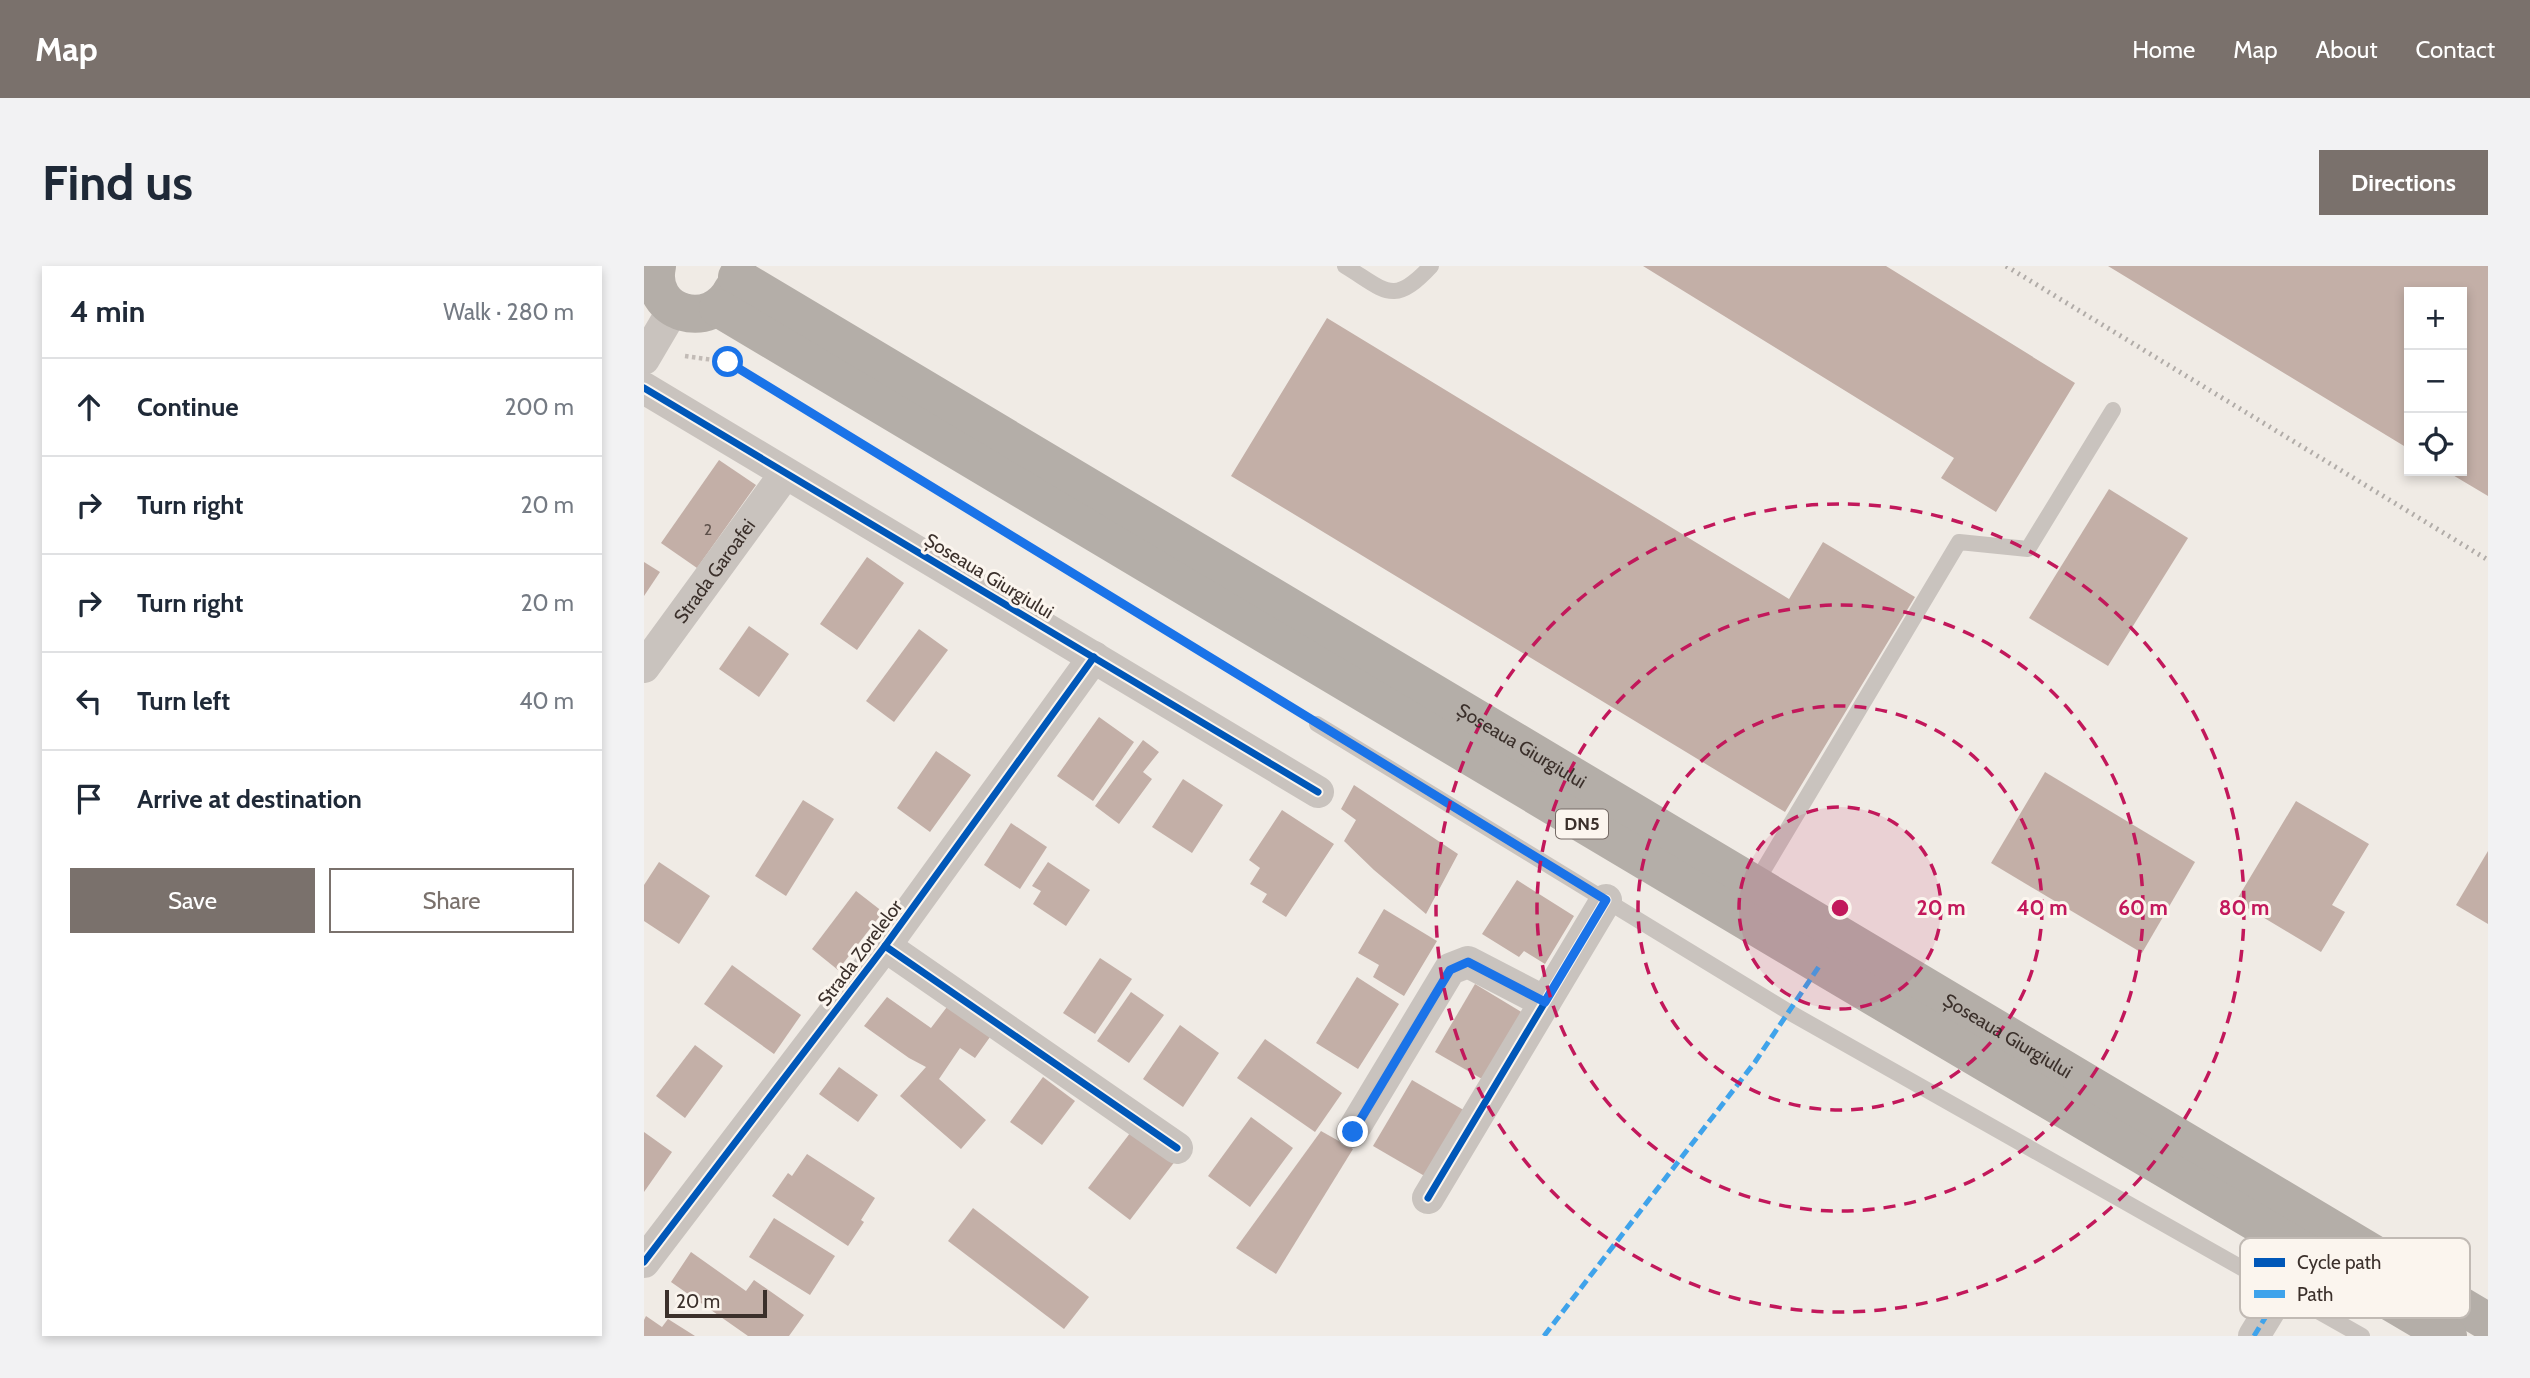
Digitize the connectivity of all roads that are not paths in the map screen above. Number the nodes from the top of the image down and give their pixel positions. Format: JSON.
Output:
{"nodes":[{"id":1,"x":1345,"y":266,"type":"edge"},
{"id":2,"x":1432,"y":266,"type":"edge"},
{"id":3,"x":653,"y":268,"type":"edge"},
{"id":4,"x":730,"y":284,"type":"edge"},
{"id":5,"x":674,"y":308,"type":"junction"},
{"id":6,"x":647,"y":354,"type":"edge"},
{"id":7,"x":644,"y":388,"type":"edge"},
{"id":8,"x":2113,"y":410,"type":"dead end"},
{"id":9,"x":785,"y":474,"type":"junction"},
{"id":10,"x":1094,"y":657,"type":"junction"},
{"id":11,"x":644,"y":667,"type":"edge"},
{"id":12,"x":1317,"y":724,"type":"road end"},
{"id":13,"x":1318,"y":792,"type":"dead end"},
{"id":14,"x":1755,"y":884,"type":"junction"},
{"id":15,"x":1606,"y":900,"type":"junction"},
{"id":16,"x":885,"y":946,"type":"junction"},
{"id":17,"x":1545,"y":1002,"type":"junction"},
{"id":18,"x":1353,"y":1132,"type":"dead end"},
{"id":19,"x":1177,"y":1148,"type":"dead end"},
{"id":20,"x":1427,"y":1198,"type":"dead end"},
{"id":21,"x":2281,"y":1238,"type":"edge"},
{"id":22,"x":2347,"y":1238,"type":"edge"},
{"id":23,"x":644,"y":1262,"type":"edge"},
{"id":24,"x":2240,"y":1266,"type":"edge"},
{"id":25,"x":2470,"y":1311,"type":"edge"},
{"id":26,"x":2265,"y":1318,"type":"edge"},
{"id":27,"x":2331,"y":1318,"type":"edge"},
{"id":28,"x":2416,"y":1318,"type":"edge"},
{"id":29,"x":2488,"y":1322,"type":"edge"},
{"id":30,"x":2445,"y":1335,"type":"edge"},
{"id":31,"x":2254,"y":1336,"type":"edge"},
{"id":32,"x":2362,"y":1336,"type":"edge"}],
"edges":[{"from":1,"to":2,"type":"lane"},
{"from":3,"to":5,"type":"highway"},
{"from":4,"to":5,"type":"highway"},
{"from":4,"to":14,"type":"highway","name":"Șoseaua Giurgiului","number":"DN5"},
{"from":4,"to":21,"type":"highway","name":"Șoseaua Giurgiului","number":"DN5"},
{"from":5,"to":6,"type":"street"},
{"from":7,"to":9,"type":"street","name":"Șoseaua Giurgiului"},
{"from":8,"to":14,"type":"lane"},
{"from":9,"to":10,"type":"street","name":"Șoseaua Giurgiului"},
{"from":9,"to":11,"type":"street","name":"Strada Garoafei"},
{"from":10,"to":13,"type":"street","name":"Șoseaua Giurgiului"},
{"from":10,"to":16,"type":"street","name":"Strada Zorelelor"},
{"from":12,"to":15,"type":"lane"},
{"from":14,"to":22,"type":"highway","name":"Șoseaua Giurgiului","number":"DN5"},
{"from":15,"to":17,"type":"street"},
{"from":15,"to":24,"type":"lane"},
{"from":16,"to":19,"type":"street"},
{"from":16,"to":23,"type":"street","name":"Strada Zorelelor"},
{"from":17,"to":18,"type":"street"},
{"from":17,"to":20,"type":"street"},
{"from":25,"to":29,"type":"highway","name":"Șoseaua Giurgiului","number":"DN5"},
{"from":26,"to":31,"type":"street"},
{"from":27,"to":32,"type":"lane"},
{"from":28,"to":30,"type":"highway","name":"Șoseaua Giurgiului","number":"DN5"}]}
